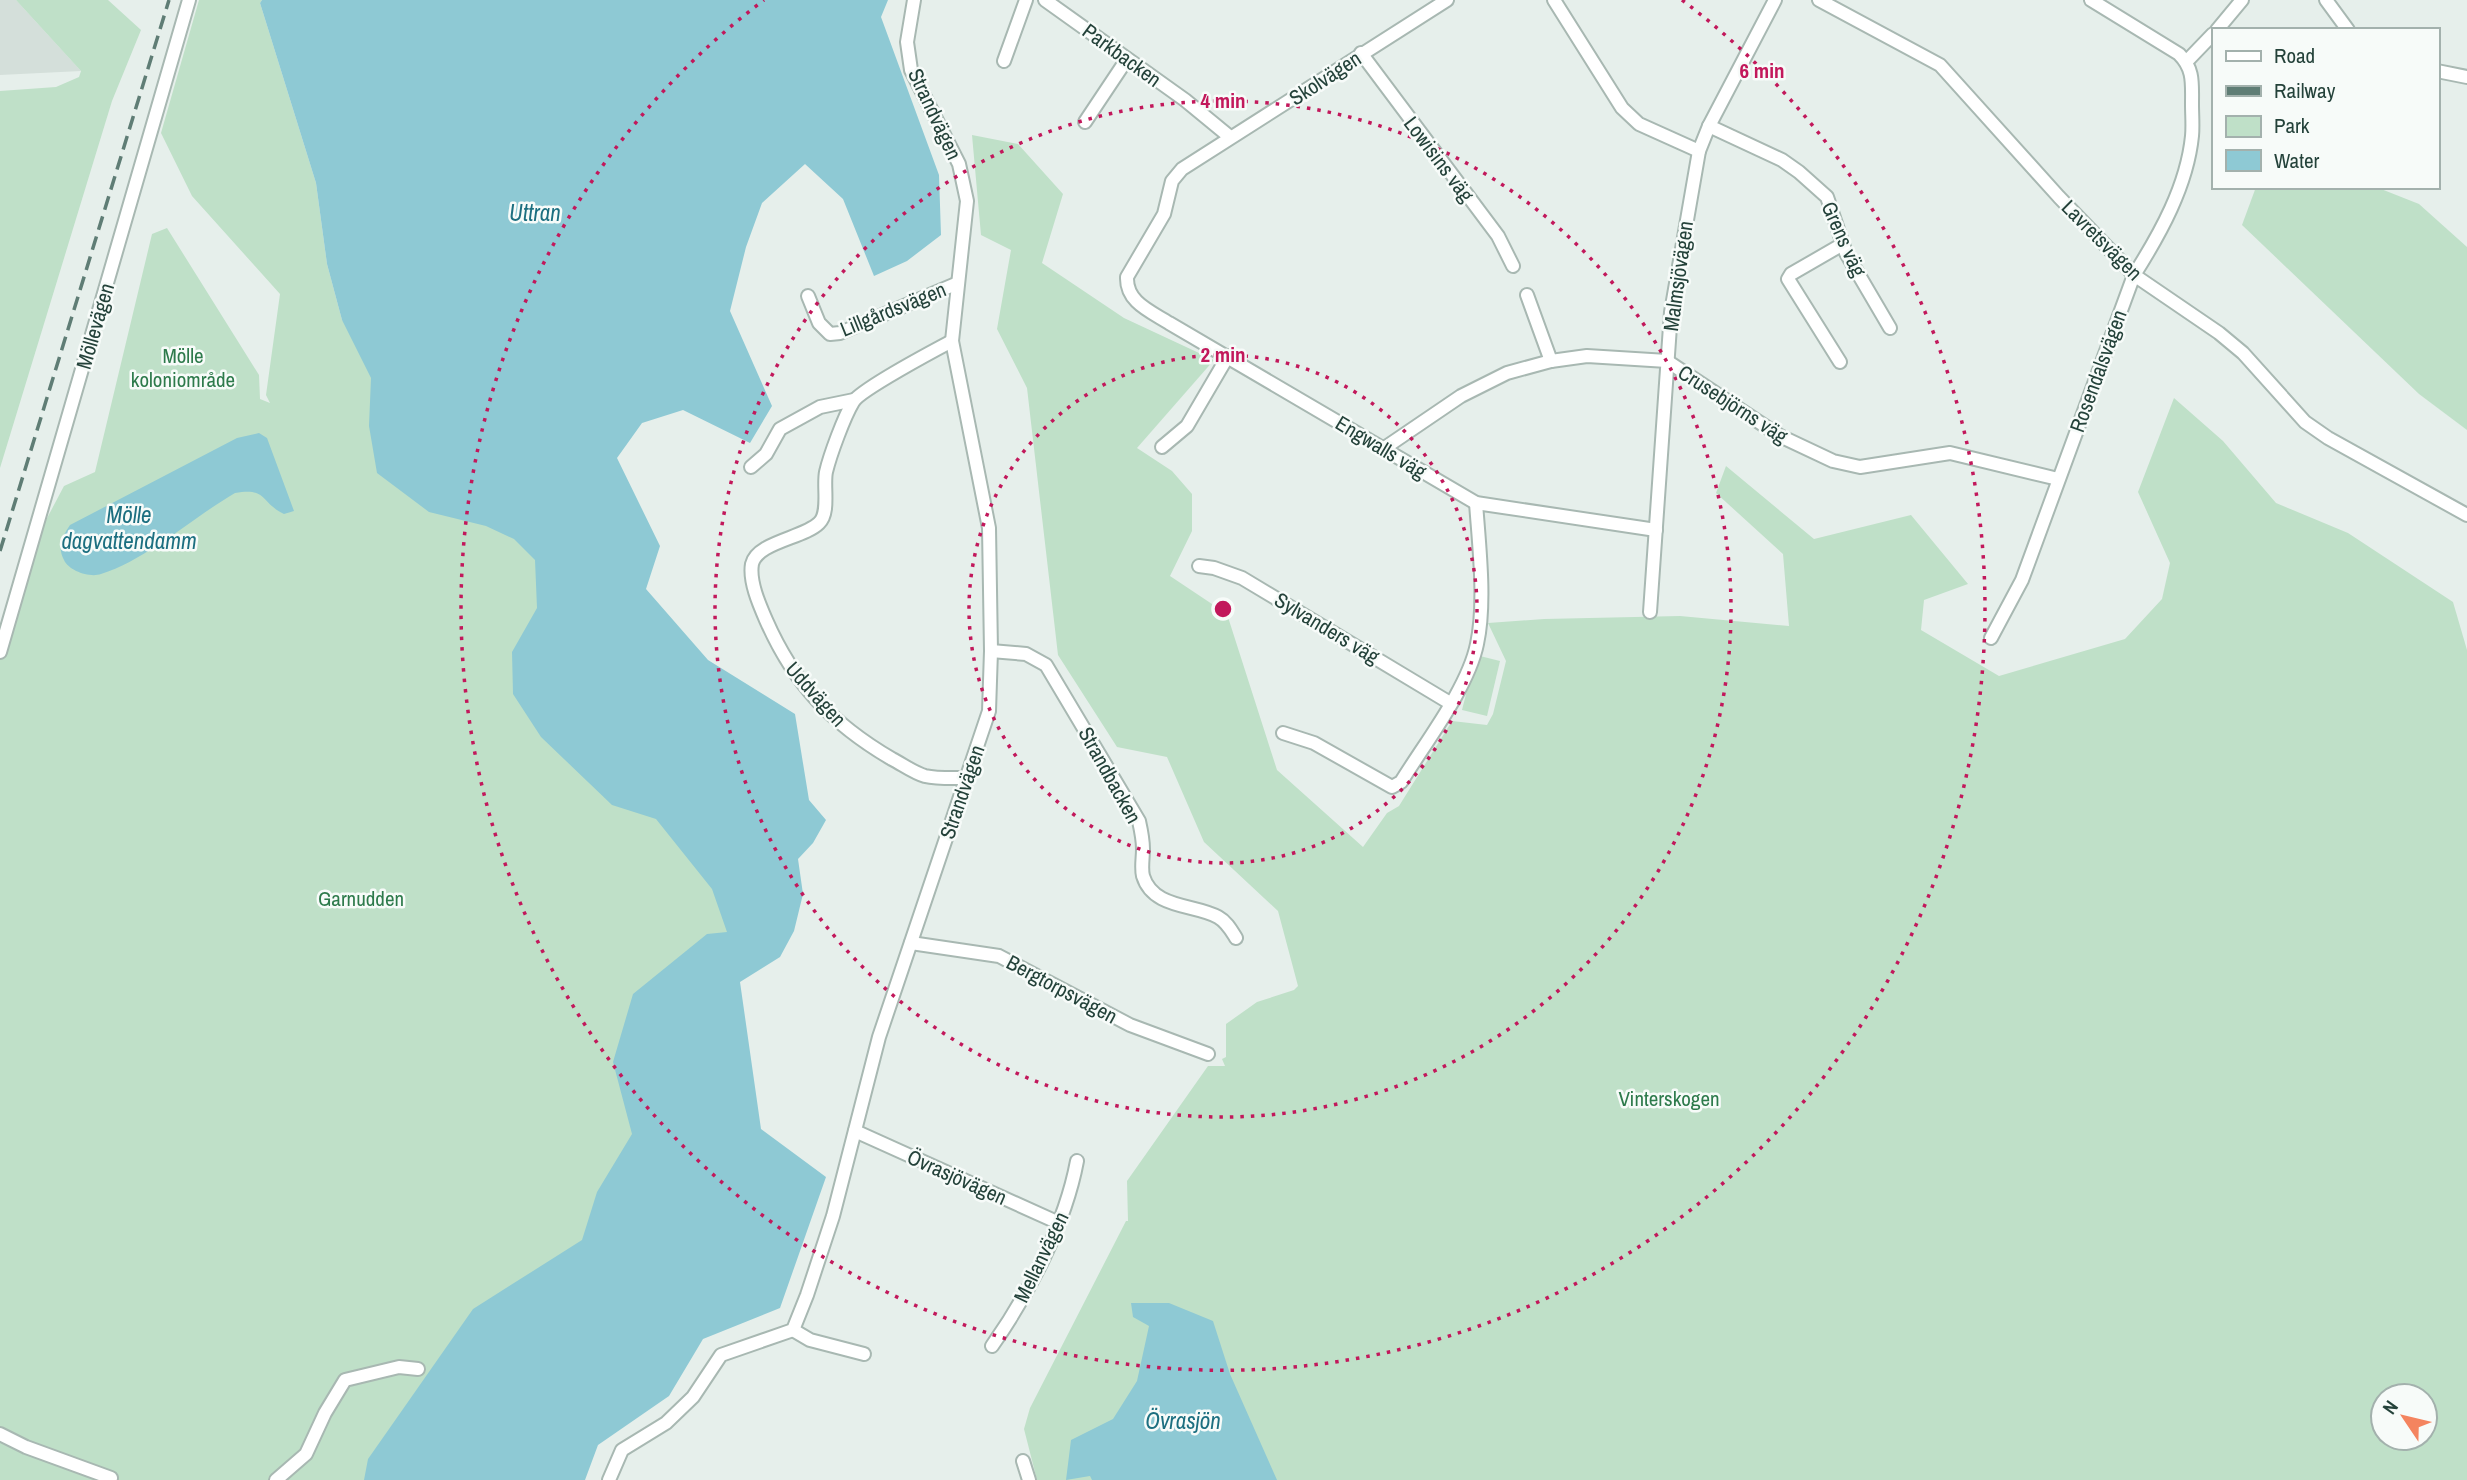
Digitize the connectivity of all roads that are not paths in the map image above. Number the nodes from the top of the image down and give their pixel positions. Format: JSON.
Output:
{"nodes":[{"id":1,"x":189,"y":0,"type":"edge"},
{"id":2,"x":914,"y":0,"type":"edge"},
{"id":3,"x":1026,"y":0,"type":"edge"},
{"id":4,"x":1045,"y":0,"type":"edge"},
{"id":5,"x":1419,"y":0,"type":"edge"},
{"id":6,"x":1447,"y":0,"type":"edge"},
{"id":7,"x":1554,"y":0,"type":"edge"},
{"id":8,"x":1775,"y":0,"type":"edge"},
{"id":9,"x":1819,"y":0,"type":"edge"},
{"id":10,"x":2091,"y":0,"type":"edge"},
{"id":11,"x":2242,"y":0,"type":"edge"},
{"id":12,"x":2326,"y":0,"type":"edge"},
{"id":13,"x":1432,"y":9,"type":"junction"},
{"id":14,"x":2219,"y":28,"type":"edge"},
{"id":15,"x":2347,"y":28,"type":"edge"},
{"id":16,"x":2212,"y":35,"type":"edge"},
{"id":17,"x":1361,"y":53,"type":"junction"},
{"id":18,"x":1127,"y":59,"type":"junction"},
{"id":19,"x":1004,"y":61,"type":"dead end"},
{"id":20,"x":2187,"y":61,"type":"junction"},
{"id":21,"x":2439,"y":71,"type":"edge"},
{"id":22,"x":2467,"y":76,"type":"edge"},
{"id":23,"x":1085,"y":122,"type":"dead end"},
{"id":24,"x":1709,"y":126,"type":"junction"},
{"id":25,"x":1230,"y":137,"type":"junction"},
{"id":26,"x":1699,"y":151,"type":"junction"},
{"id":27,"x":1843,"y":244,"type":"junction"},
{"id":28,"x":1513,"y":267,"type":"dead end"},
{"id":29,"x":2134,"y":275,"type":"junction"},
{"id":30,"x":958,"y":283,"type":"junction"},
{"id":31,"x":1527,"y":295,"type":"dead end"},
{"id":32,"x":808,"y":296,"type":"dead end"},
{"id":33,"x":1131,"y":297,"type":"joint"},
{"id":34,"x":1891,"y":328,"type":"dead end"},
{"id":35,"x":952,"y":341,"type":"junction"},
{"id":36,"x":1228,"y":356,"type":"junction"},
{"id":37,"x":1551,"y":361,"type":"junction"},
{"id":38,"x":1667,"y":361,"type":"junction"},
{"id":39,"x":1840,"y":362,"type":"dead end"},
{"id":40,"x":854,"y":400,"type":"junction"},
{"id":41,"x":1162,"y":447,"type":"dead end"},
{"id":42,"x":1383,"y":449,"type":"junction"},
{"id":43,"x":751,"y":467,"type":"dead end"},
{"id":44,"x":2058,"y":479,"type":"junction"},
{"id":45,"x":1476,"y":503,"type":"junction"},
{"id":46,"x":2467,"y":515,"type":"edge"},
{"id":47,"x":1656,"y":530,"type":"junction"},
{"id":48,"x":1199,"y":566,"type":"dead end"},
{"id":49,"x":1650,"y":612,"type":"dead end"},
{"id":50,"x":1991,"y":638,"type":"dead end"},
{"id":51,"x":991,"y":651,"type":"junction"},
{"id":52,"x":0,"y":652,"type":"edge"},
{"id":53,"x":1450,"y":703,"type":"junction"},
{"id":54,"x":1283,"y":733,"type":"dead end"},
{"id":55,"x":968,"y":778,"type":"junction"},
{"id":56,"x":1236,"y":938,"type":"dead end"},
{"id":57,"x":911,"y":943,"type":"junction"},
{"id":58,"x":1208,"y":1054,"type":"dead end"},
{"id":59,"x":855,"y":1131,"type":"junction"},
{"id":60,"x":1077,"y":1161,"type":"dead end"},
{"id":61,"x":1059,"y":1223,"type":"junction"},
{"id":62,"x":793,"y":1330,"type":"junction"},
{"id":63,"x":992,"y":1346,"type":"dead end"},
{"id":64,"x":864,"y":1354,"type":"dead end"},
{"id":65,"x":418,"y":1368,"type":"dead end"},
{"id":66,"x":0,"y":1434,"type":"edge"},
{"id":67,"x":1023,"y":1461,"type":"dead end"},
{"id":68,"x":111,"y":1478,"type":"dead end"},
{"id":69,"x":276,"y":1480,"type":"edge"},
{"id":70,"x":609,"y":1480,"type":"edge"},
{"id":71,"x":1028,"y":1480,"type":"edge"}],
"edges":[{"from":1,"to":52,"type":"street","name":"Möllevägen"},
{"from":2,"to":30,"type":"street","name":"Strandvägen"},
{"from":3,"to":19,"type":"street"},
{"from":4,"to":18,"type":"street","name":"Parkbacken"},
{"from":5,"to":13,"type":"street"},
{"from":6,"to":13,"type":"street","name":"Skolvägen"},
{"from":7,"to":26,"type":"street"},
{"from":8,"to":24,"type":"street","name":"Malmsjövägen"},
{"from":9,"to":29,"type":"street","name":"Lavretsvägen"},
{"from":10,"to":20,"type":"street"},
{"from":11,"to":14,"type":"street"},
{"from":12,"to":15,"type":"street"},
{"from":13,"to":17,"type":"street","name":"Skolvägen"},
{"from":16,"to":20,"type":"street"},
{"from":17,"to":25,"type":"street","name":"Skolvägen"},
{"from":17,"to":28,"type":"street","name":"Lowisins väg"},
{"from":18,"to":23,"type":"street"},
{"from":18,"to":25,"type":"street","name":"Parkbacken"},
{"from":20,"to":29,"type":"street","name":"Rosendalsvägen"},
{"from":21,"to":22,"type":"street"},
{"from":24,"to":26,"type":"street","name":"Malmsjövägen"},
{"from":24,"to":27,"type":"street","name":"Grens väg"},
{"from":25,"to":33,"type":"street","name":"Skolvägen"},
{"from":26,"to":38,"type":"street","name":"Malmsjövägen"},
{"from":27,"to":34,"type":"street","name":"Grens väg"},
{"from":27,"to":39,"type":"street"},
{"from":29,"to":44,"type":"street","name":"Rosendalsvägen"},
{"from":29,"to":46,"type":"street","name":"Lavretsvägen"},
{"from":30,"to":32,"type":"street","name":"Lillgårdsvägen"},
{"from":30,"to":35,"type":"street","name":"Strandvägen"},
{"from":31,"to":37,"type":"street"},
{"from":33,"to":36,"type":"street","name":"Engwalls väg"},
{"from":35,"to":40,"type":"street"},
{"from":35,"to":51,"type":"street","name":"Strandvägen"},
{"from":36,"to":41,"type":"street"},
{"from":36,"to":42,"type":"street","name":"Engwalls väg"},
{"from":37,"to":38,"type":"street","name":"Crusebjörns väg"},
{"from":37,"to":42,"type":"street","name":"Crusebjörns väg"},
{"from":38,"to":44,"type":"street","name":"Crusebjörns väg"},
{"from":38,"to":47,"type":"street","name":"Malmsjövägen"},
{"from":40,"to":43,"type":"street"},
{"from":40,"to":55,"type":"street","name":"Uddvägen"},
{"from":42,"to":45,"type":"street","name":"Engwalls väg"},
{"from":44,"to":50,"type":"street","name":"Rosendalsvägen"},
{"from":45,"to":47,"type":"street","name":"Engwalls väg"},
{"from":45,"to":53,"type":"street"},
{"from":47,"to":49,"type":"street","name":"Malmsjövägen"},
{"from":48,"to":53,"type":"street","name":"Sylvanders väg"},
{"from":51,"to":55,"type":"street","name":"Strandvägen"},
{"from":51,"to":56,"type":"street","name":"Strandbacken"},
{"from":53,"to":54,"type":"street"},
{"from":55,"to":57,"type":"street","name":"Strandvägen"},
{"from":57,"to":58,"type":"street","name":"Bergtorpsvägen"},
{"from":57,"to":59,"type":"street","name":"Strandvägen"},
{"from":59,"to":61,"type":"street","name":"Övrasjövägen"},
{"from":59,"to":62,"type":"street","name":"Strandvägen"},
{"from":60,"to":61,"type":"street","name":"Mellanvägen"},
{"from":61,"to":63,"type":"street","name":"Mellanvägen"},
{"from":62,"to":64,"type":"street"},
{"from":62,"to":70,"type":"street"},
{"from":65,"to":69,"type":"street"},
{"from":66,"to":68,"type":"street"},
{"from":67,"to":71,"type":"street"}]}
